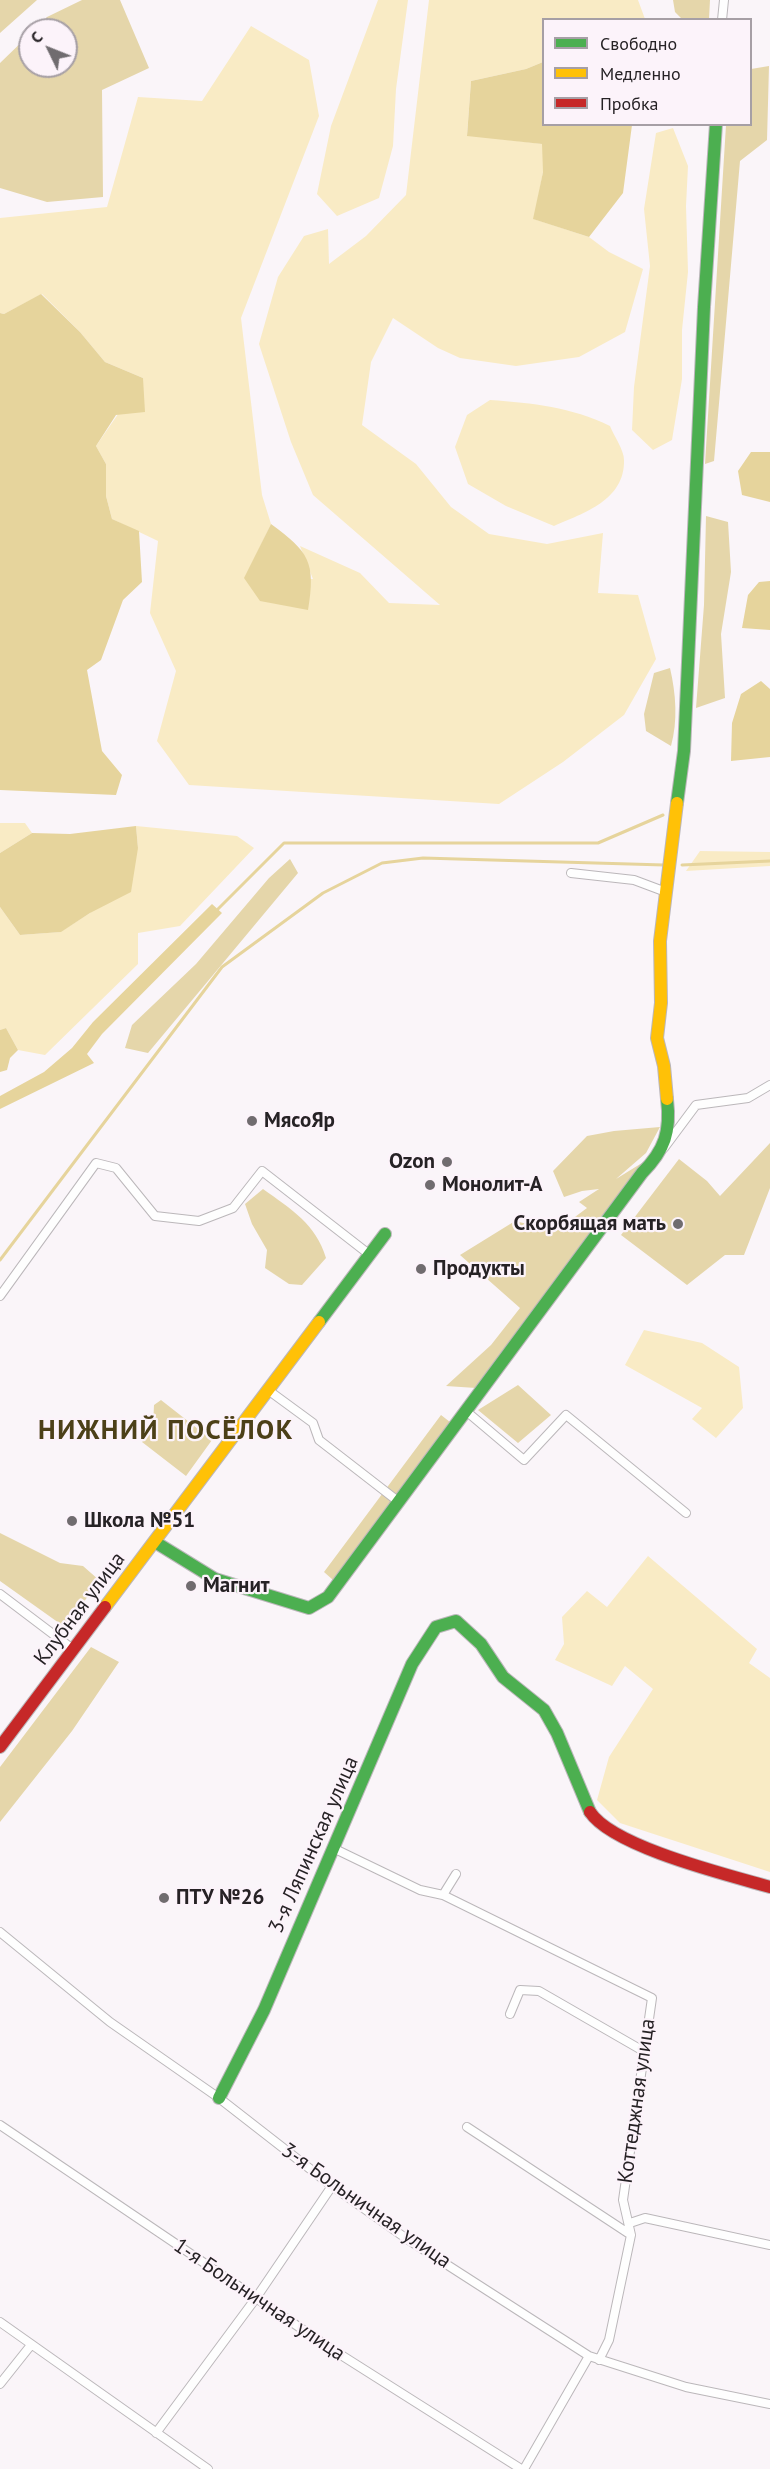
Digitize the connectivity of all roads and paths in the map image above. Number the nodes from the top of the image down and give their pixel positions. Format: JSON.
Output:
{"nodes":[{"id":1,"x":724,"y":0,"type":"edge"},
{"id":2,"x":722,"y":18,"type":"edge"},
{"id":3,"x":716,"y":126,"type":"edge"},
{"id":4,"x":571,"y":873,"type":"dead end"},
{"id":5,"x":666,"y":892,"type":"junction"},
{"id":6,"x":770,"y":1085,"type":"edge"},
{"id":7,"x":655,"y":1160,"type":"junction"},
{"id":8,"x":385,"y":1234,"type":"dead end"},
{"id":9,"x":369,"y":1255,"type":"junction"},
{"id":10,"x":0,"y":1296,"type":"edge"},
{"id":11,"x":268,"y":1390,"type":"junction"},
{"id":12,"x":466,"y":1411,"type":"junction"},
{"id":13,"x":399,"y":1502,"type":"junction"},
{"id":14,"x":686,"y":1513,"type":"dead end"},
{"id":15,"x":155,"y":1542,"type":"junction"},
{"id":16,"x":0,"y":1594,"type":"edge"},
{"id":17,"x":74,"y":1650,"type":"junction"},
{"id":18,"x":0,"y":1747,"type":"edge"},
{"id":19,"x":333,"y":1848,"type":"junction"},
{"id":20,"x":456,"y":1874,"type":"dead end"},
{"id":21,"x":770,"y":1887,"type":"edge"},
{"id":22,"x":443,"y":1895,"type":"junction"},
{"id":23,"x":0,"y":1932,"type":"edge"},
{"id":24,"x":510,"y":2014,"type":"dead end"},
{"id":25,"x":645,"y":2052,"type":"junction"},
{"id":26,"x":219,"y":2098,"type":"junction"},
{"id":27,"x":0,"y":2125,"type":"edge"},
{"id":28,"x":466,"y":2127,"type":"dead end"},
{"id":29,"x":332,"y":2186,"type":"junction"},
{"id":30,"x":630,"y":2223,"type":"junction"},
{"id":31,"x":631,"y":2235,"type":"junction"},
{"id":32,"x":770,"y":2245,"type":"edge"},
{"id":33,"x":256,"y":2298,"type":"junction"},
{"id":34,"x":0,"y":2322,"type":"edge"},
{"id":35,"x":31,"y":2345,"type":"junction"},
{"id":36,"x":589,"y":2356,"type":"junction"},
{"id":37,"x":599,"y":2360,"type":"junction"},
{"id":38,"x":0,"y":2384,"type":"edge"},
{"id":39,"x":770,"y":2404,"type":"edge"},
{"id":40,"x":156,"y":2433,"type":"junction"},
{"id":41,"x":208,"y":2469,"type":"edge"},
{"id":42,"x":523,"y":2469,"type":"edge"}],
"edges":[{"from":1,"to":2,"type":"street"},
{"from":3,"to":5,"type":"street"},
{"from":4,"to":5,"type":"street"},
{"from":5,"to":7,"type":"street"},
{"from":6,"to":7,"type":"street"},
{"from":7,"to":12,"type":"street"},
{"from":8,"to":9,"type":"street","name":"Клубная улица"},
{"from":9,"to":10,"type":"street"},
{"from":9,"to":11,"type":"street","name":"Клубная улица"},
{"from":11,"to":13,"type":"street"},
{"from":11,"to":15,"type":"street","name":"Клубная улица"},
{"from":12,"to":13,"type":"street"},
{"from":12,"to":14,"type":"street"},
{"from":13,"to":15,"type":"street"},
{"from":15,"to":17,"type":"street","name":"Клубная улица"},
{"from":16,"to":17,"type":"street"},
{"from":17,"to":18,"type":"street","name":"Клубная улица"},
{"from":19,"to":21,"type":"street","name":"3-я Ляпинская улица"},
{"from":19,"to":22,"type":"street"},
{"from":19,"to":26,"type":"street","name":"3-я Ляпинская улица"},
{"from":20,"to":22,"type":"street"},
{"from":22,"to":25,"type":"street","name":"Коттеджная улица"},
{"from":23,"to":26,"type":"street","name":"3-я Больничная улица"},
{"from":24,"to":25,"type":"street"},
{"from":25,"to":30,"type":"street","name":"Коттеджная улица"},
{"from":26,"to":29,"type":"street","name":"3-я Больничная улица"},
{"from":27,"to":33,"type":"street","name":"1-я Больничная улица"},
{"from":28,"to":31,"type":"street"},
{"from":29,"to":33,"type":"street"},
{"from":29,"to":36,"type":"street","name":"3-я Больничная улица"},
{"from":30,"to":31,"type":"street","name":"Коттеджная улица"},
{"from":30,"to":32,"type":"street"},
{"from":31,"to":37,"type":"street","name":"Коттеджная улица"},
{"from":33,"to":40,"type":"street"},
{"from":33,"to":42,"type":"street","name":"1-я Больничная улица"},
{"from":34,"to":35,"type":"street"},
{"from":35,"to":38,"type":"street"},
{"from":35,"to":40,"type":"street"},
{"from":36,"to":37,"type":"street","name":"3-я Больничная улица"},
{"from":36,"to":42,"type":"street"},
{"from":37,"to":39,"type":"street","name":"3-я Больничная улица"},
{"from":40,"to":41,"type":"street"}]}
